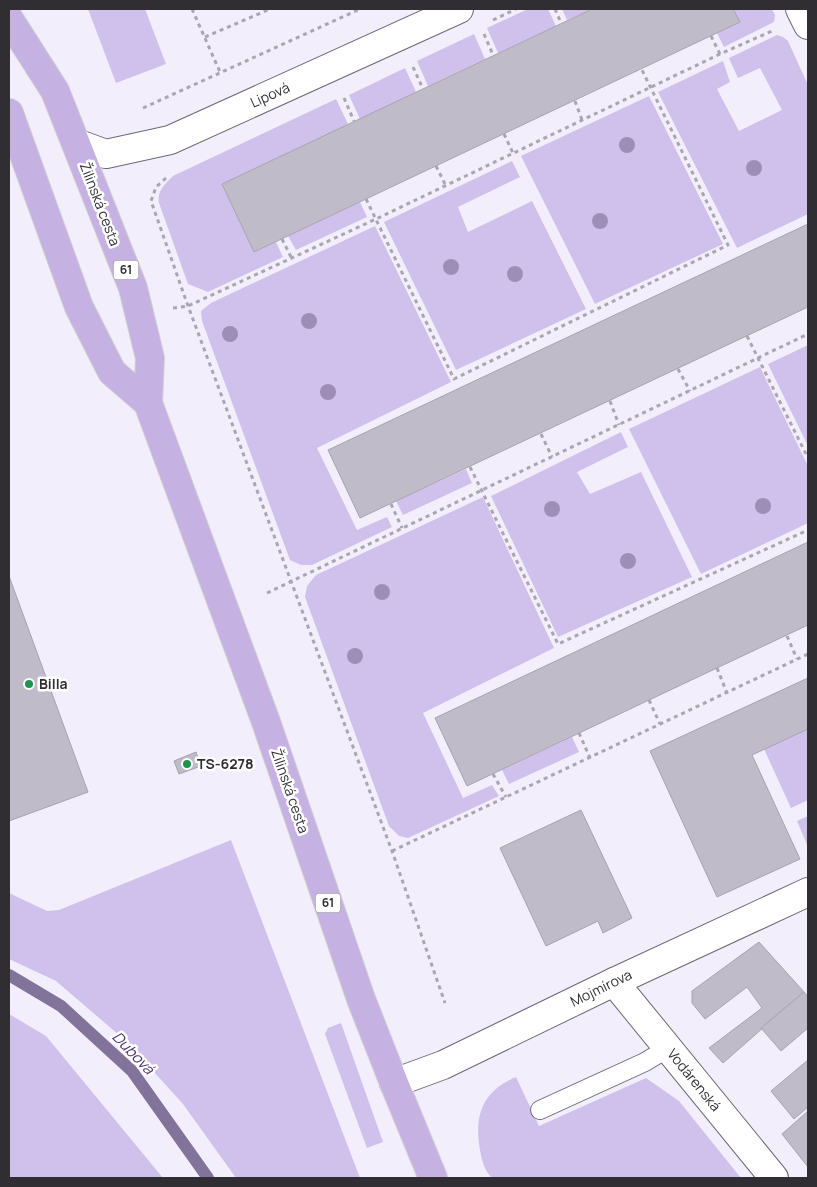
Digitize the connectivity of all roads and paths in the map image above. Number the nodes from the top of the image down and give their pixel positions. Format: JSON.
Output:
{"nodes":[{"id":1,"x":192,"y":9,"type":"edge"},
{"id":2,"x":270,"y":9,"type":"edge"},
{"id":3,"x":360,"y":9,"type":"edge"},
{"id":4,"x":459,"y":9,"type":"edge"},
{"id":5,"x":516,"y":9,"type":"edge"},
{"id":6,"x":555,"y":9,"type":"edge"},
{"id":7,"x":800,"y":9,"type":"edge"},
{"id":8,"x":9,"y":19,"type":"edge"},
{"id":9,"x":489,"y":22,"type":"dead end"},
{"id":10,"x":561,"y":23,"type":"dead end"},
{"id":11,"x":808,"y":25,"type":"edge"},
{"id":12,"x":480,"y":26,"type":"dead end"},
{"id":13,"x":776,"y":29,"type":"dead end"},
{"id":14,"x":711,"y":36,"type":"dead end"},
{"id":15,"x":206,"y":37,"type":"junction"},
{"id":16,"x":720,"y":54,"type":"junction"},
{"id":17,"x":493,"y":55,"type":"dead end"},
{"id":18,"x":409,"y":60,"type":"dead end"},
{"id":19,"x":641,"y":68,"type":"dead end"},
{"id":20,"x":220,"y":72,"type":"junction"},
{"id":21,"x":423,"y":88,"type":"dead end"},
{"id":22,"x":651,"y":88,"type":"junction"},
{"id":23,"x":342,"y":93,"type":"dead end"},
{"id":24,"x":575,"y":101,"type":"dead end"},
{"id":25,"x":139,"y":110,"type":"dead end"},
{"id":26,"x":236,"y":110,"type":"junction"},
{"id":27,"x":9,"y":113,"type":"edge"},
{"id":28,"x":582,"y":120,"type":"junction"},
{"id":29,"x":354,"y":121,"type":"dead end"},
{"id":30,"x":504,"y":134,"type":"dead end"},
{"id":31,"x":76,"y":142,"type":"junction"},
{"id":32,"x":513,"y":153,"type":"junction"},
{"id":33,"x":436,"y":166,"type":"dead end"},
{"id":34,"x":168,"y":176,"type":"dead end"},
{"id":35,"x":446,"y":186,"type":"junction"},
{"id":36,"x":366,"y":199,"type":"dead end"},
{"id":37,"x":376,"y":219,"type":"junction"},
{"id":38,"x":282,"y":239,"type":"dead end"},
{"id":39,"x":292,"y":259,"type":"junction"},
{"id":40,"x":188,"y":306,"type":"junction"},
{"id":41,"x":170,"y":308,"type":"dead end"},
{"id":42,"x":808,"y":334,"type":"edge"},
{"id":43,"x":748,"y":336,"type":"dead end"},
{"id":44,"x":758,"y":358,"type":"junction"},
{"id":45,"x":678,"y":369,"type":"dead end"},
{"id":46,"x":690,"y":391,"type":"junction"},
{"id":47,"x":610,"y":401,"type":"dead end"},
{"id":48,"x":148,"y":403,"type":"junction"},
{"id":49,"x":619,"y":425,"type":"junction"},
{"id":50,"x":541,"y":434,"type":"dead end"},
{"id":51,"x":552,"y":457,"type":"junction"},
{"id":52,"x":808,"y":458,"type":"edge"},
{"id":53,"x":470,"y":466,"type":"dead end"},
{"id":54,"x":482,"y":490,"type":"junction"},
{"id":55,"x":391,"y":504,"type":"dead end"},
{"id":56,"x":402,"y":528,"type":"junction"},
{"id":57,"x":808,"y":530,"type":"edge"},
{"id":58,"x":292,"y":581,"type":"junction"},
{"id":59,"x":268,"y":593,"type":"dead end"},
{"id":60,"x":787,"y":636,"type":"dead end"},
{"id":61,"x":808,"y":654,"type":"edge"},
{"id":62,"x":797,"y":659,"type":"junction"},
{"id":63,"x":717,"y":668,"type":"dead end"},
{"id":64,"x":727,"y":693,"type":"junction"},
{"id":65,"x":649,"y":700,"type":"dead end"},
{"id":66,"x":660,"y":724,"type":"junction"},
{"id":67,"x":579,"y":733,"type":"dead end"},
{"id":68,"x":590,"y":758,"type":"junction"},
{"id":69,"x":493,"y":774,"type":"dead end"},
{"id":70,"x":506,"y":797,"type":"junction"},
{"id":71,"x":392,"y":852,"type":"junction"},
{"id":72,"x":808,"y":892,"type":"edge"},
{"id":73,"x":614,"y":982,"type":"junction"},
{"id":74,"x":445,"y":1003,"type":"dead end"},
{"id":75,"x":668,"y":1048,"type":"junction"},
{"id":76,"x":394,"y":1083,"type":"junction"},
{"id":77,"x":540,"y":1110,"type":"dead end"},
{"id":78,"x":433,"y":1178,"type":"edge"},
{"id":79,"x":774,"y":1178,"type":"edge"}],
"edges":[{"from":1,"to":15,"type":"path"},
{"from":2,"to":15,"type":"path"},
{"from":3,"to":20,"type":"path"},
{"from":4,"to":26,"type":"street","name":"Lipová"},
{"from":5,"to":9,"type":"path"},
{"from":6,"to":10,"type":"path"},
{"from":7,"to":11,"type":"street"},
{"from":8,"to":31,"type":"main road","name":"Žilinská cesta","number":"61"},
{"from":12,"to":17,"type":"path"},
{"from":13,"to":16,"type":"path"},
{"from":14,"to":16,"type":"path"},
{"from":15,"to":20,"type":"path"},
{"from":16,"to":22,"type":"path"},
{"from":18,"to":21,"type":"path"},
{"from":19,"to":22,"type":"path"},
{"from":20,"to":25,"type":"path"},
{"from":20,"to":26,"type":"path"},
{"from":22,"to":28,"type":"path"},
{"from":22,"to":37,"type":"path"},
{"from":23,"to":29,"type":"path"},
{"from":24,"to":28,"type":"path"},
{"from":26,"to":31,"type":"street","name":"Lipová"},
{"from":27,"to":48,"type":"main road","name":"Žilinská cesta","number":"61"},
{"from":28,"to":32,"type":"path"},
{"from":30,"to":32,"type":"path"},
{"from":31,"to":48,"type":"main road","name":"Žilinská cesta","number":"61"},
{"from":32,"to":35,"type":"path"},
{"from":33,"to":35,"type":"path"},
{"from":34,"to":40,"type":"path"},
{"from":35,"to":37,"type":"path"},
{"from":36,"to":37,"type":"path"},
{"from":37,"to":39,"type":"path"},
{"from":38,"to":39,"type":"path"},
{"from":39,"to":40,"type":"path"},
{"from":40,"to":41,"type":"path"},
{"from":40,"to":58,"type":"path"},
{"from":42,"to":44,"type":"path"},
{"from":43,"to":44,"type":"path"},
{"from":44,"to":46,"type":"path"},
{"from":44,"to":52,"type":"path"},
{"from":45,"to":46,"type":"path"},
{"from":46,"to":49,"type":"path"},
{"from":47,"to":49,"type":"path"},
{"from":48,"to":76,"type":"main road","name":"Žilinská cesta","number":"61"},
{"from":49,"to":51,"type":"path"},
{"from":50,"to":51,"type":"path"},
{"from":51,"to":54,"type":"path"},
{"from":53,"to":54,"type":"path"},
{"from":54,"to":56,"type":"path"},
{"from":54,"to":57,"type":"path"},
{"from":55,"to":56,"type":"path"},
{"from":56,"to":58,"type":"path"},
{"from":58,"to":59,"type":"path"},
{"from":58,"to":71,"type":"path"},
{"from":60,"to":62,"type":"path"},
{"from":61,"to":62,"type":"path"},
{"from":62,"to":64,"type":"path"},
{"from":63,"to":64,"type":"path"},
{"from":64,"to":66,"type":"path"},
{"from":65,"to":66,"type":"path"},
{"from":66,"to":68,"type":"path"},
{"from":67,"to":68,"type":"path"},
{"from":68,"to":70,"type":"path"},
{"from":69,"to":70,"type":"path"},
{"from":70,"to":71,"type":"path"},
{"from":71,"to":74,"type":"path"},
{"from":72,"to":73,"type":"street","name":"Mojmírova"},
{"from":73,"to":75,"type":"street","name":"Vodárenská"},
{"from":73,"to":76,"type":"street","name":"Mojmírova"},
{"from":75,"to":77,"type":"lane"},
{"from":75,"to":79,"type":"street","name":"Vodárenská"},
{"from":76,"to":78,"type":"main road","name":"Žilinská cesta","number":"61"}]}
